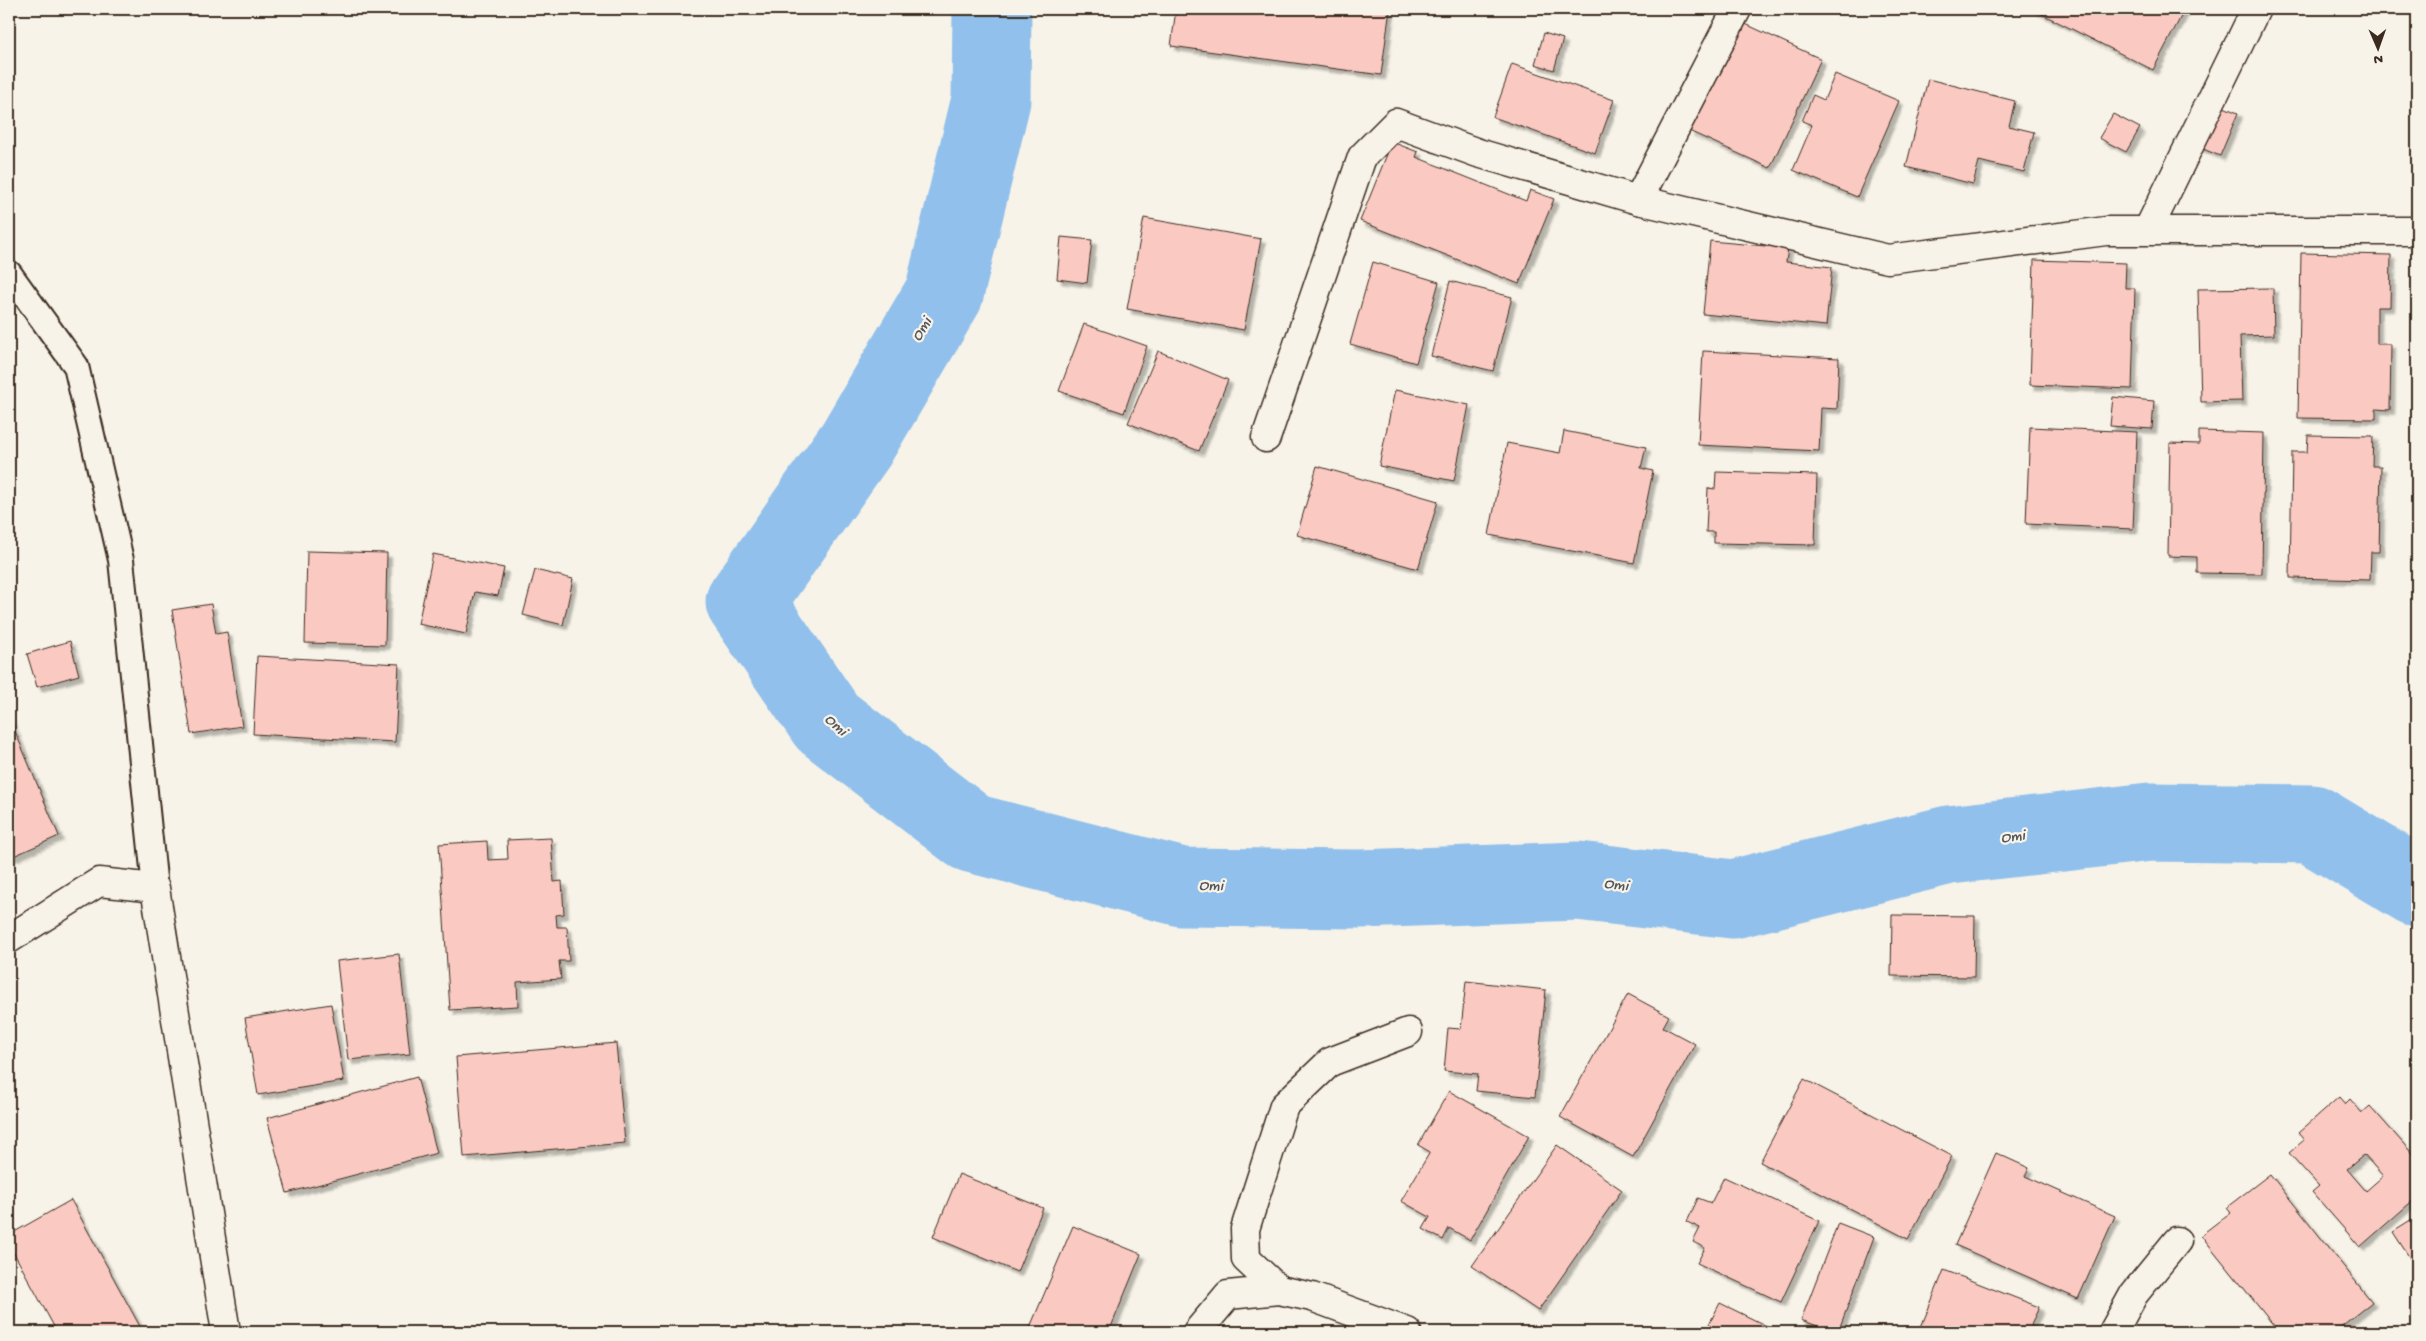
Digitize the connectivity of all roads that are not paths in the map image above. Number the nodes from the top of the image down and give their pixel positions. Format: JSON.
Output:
{"nodes":[{"id":1,"x":1737,"y":9,"type":"edge"},
{"id":2,"x":2256,"y":9,"type":"edge"},
{"id":3,"x":1638,"y":200,"type":"junction"},
{"id":4,"x":2148,"y":230,"type":"junction"},
{"id":5,"x":2417,"y":231,"type":"edge"},
{"id":6,"x":9,"y":273,"type":"edge"},
{"id":7,"x":1266,"y":438,"type":"dead end"},
{"id":8,"x":154,"y":888,"type":"junction"},
{"id":9,"x":9,"y":939,"type":"edge"},
{"id":10,"x":1408,"y":1032,"type":"dead end"},
{"id":11,"x":2177,"y":1241,"type":"dead end"},
{"id":12,"x":1279,"y":1290,"type":"junction"},
{"id":13,"x":226,"y":1332,"type":"edge"},
{"id":14,"x":1197,"y":1332,"type":"edge"},
{"id":15,"x":1407,"y":1332,"type":"edge"},
{"id":16,"x":2114,"y":1332,"type":"edge"}],
"edges":[{"from":1,"to":3,"type":"street"},
{"from":2,"to":4,"type":"street"},
{"from":3,"to":4,"type":"street"},
{"from":3,"to":7,"type":"street"},
{"from":4,"to":5,"type":"street"},
{"from":6,"to":8,"type":"lane"},
{"from":8,"to":9,"type":"street"},
{"from":8,"to":13,"type":"street"},
{"from":10,"to":12,"type":"street"},
{"from":11,"to":16,"type":"street"},
{"from":12,"to":14,"type":"street"},
{"from":12,"to":15,"type":"street"}]}
